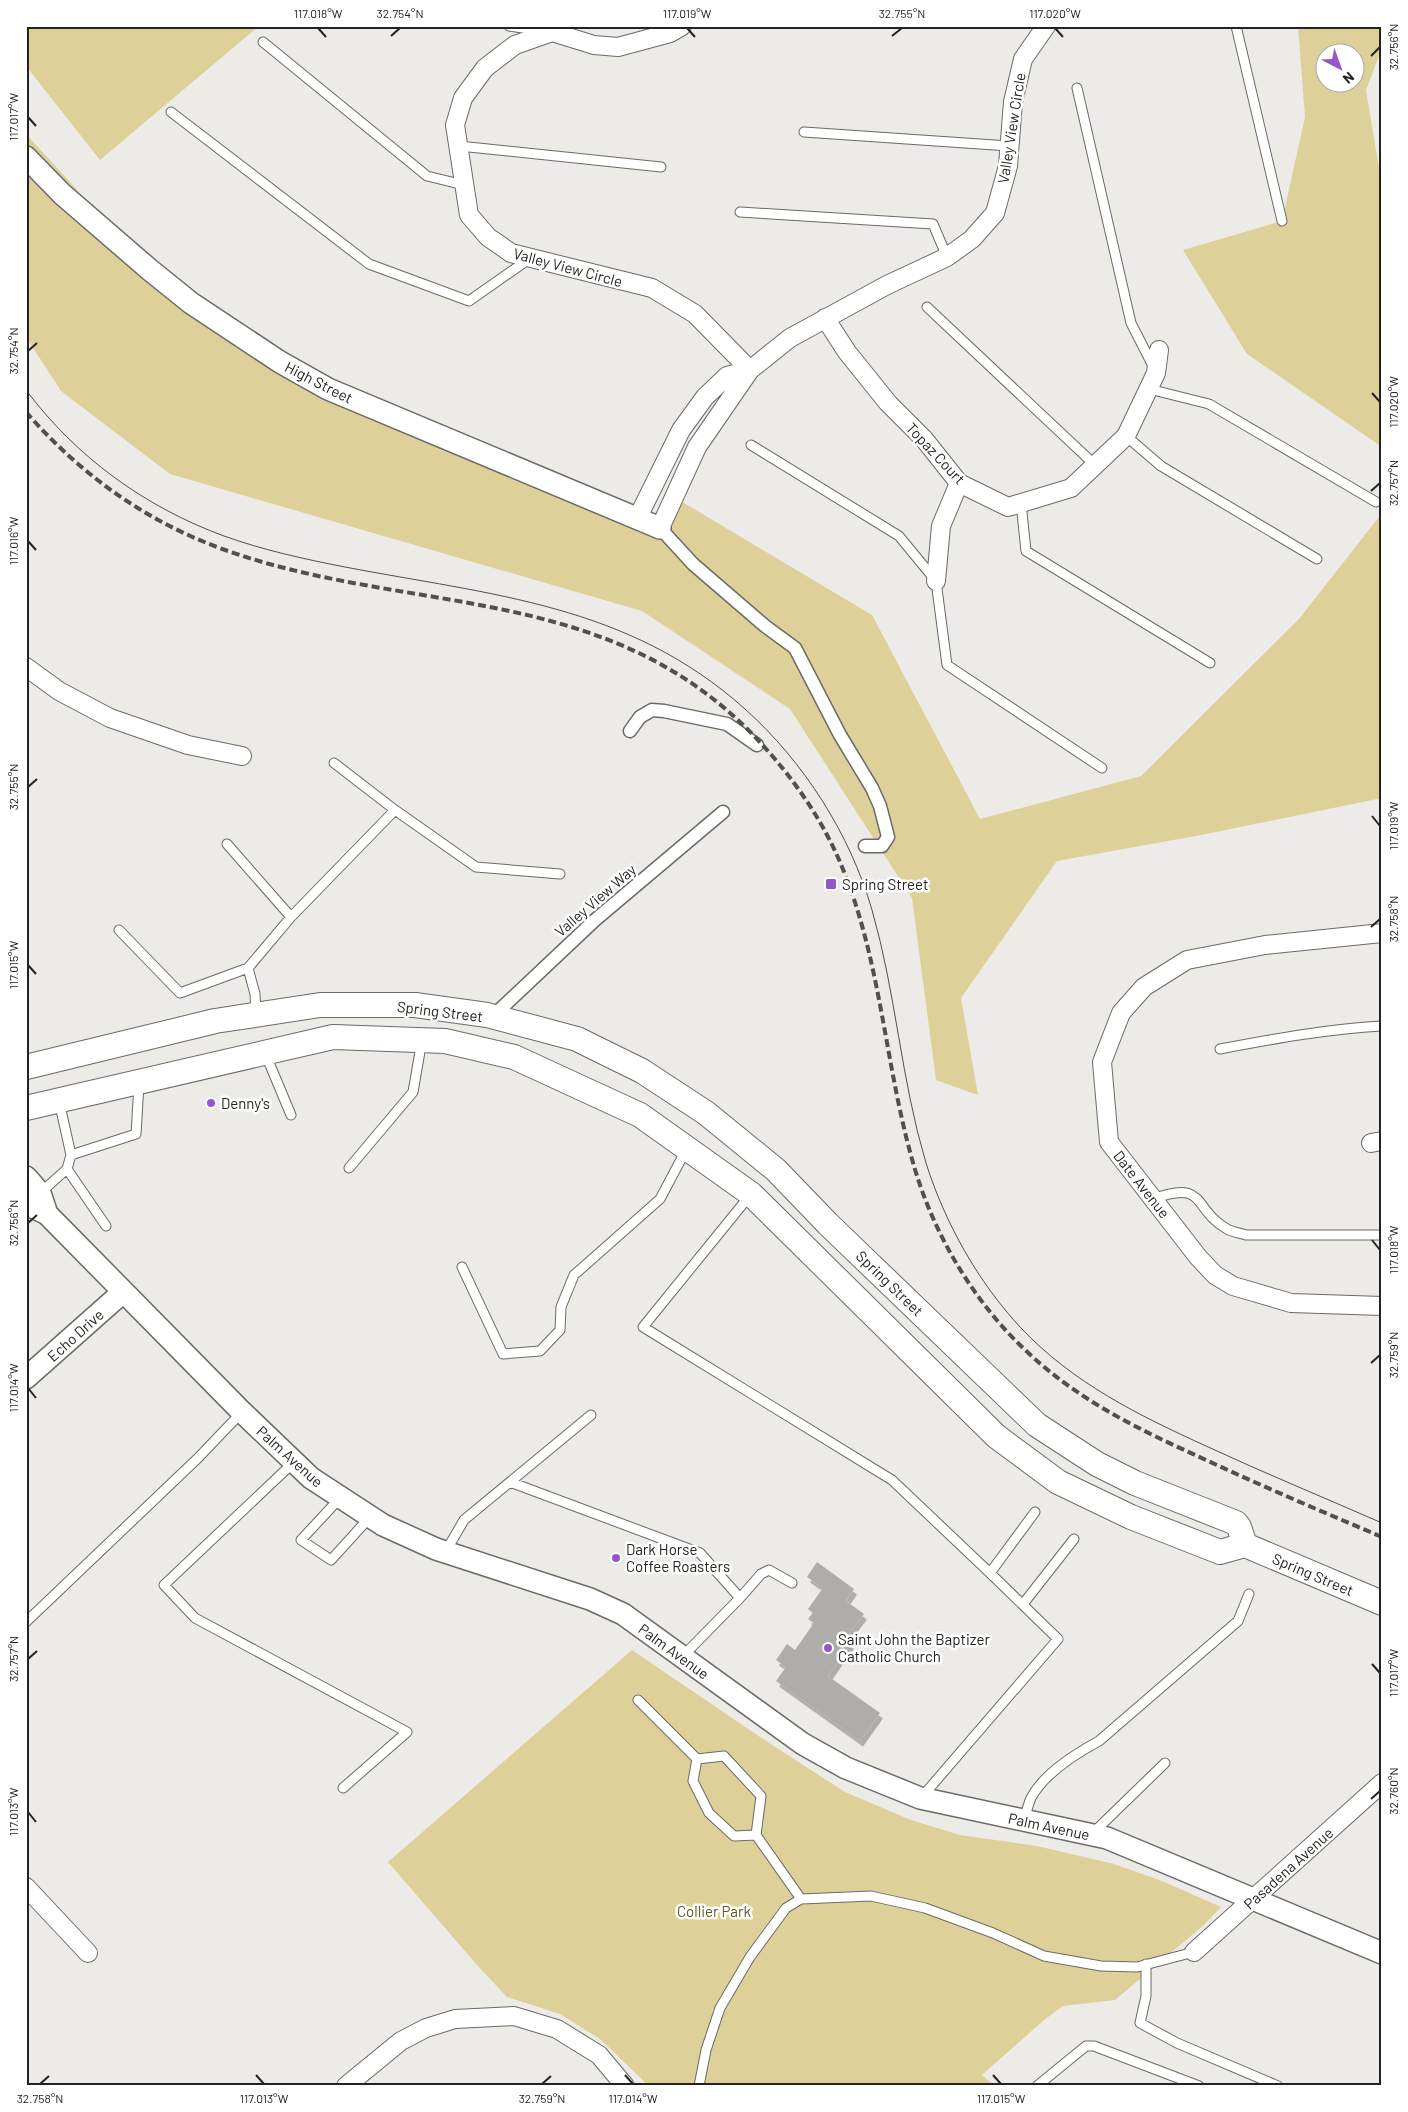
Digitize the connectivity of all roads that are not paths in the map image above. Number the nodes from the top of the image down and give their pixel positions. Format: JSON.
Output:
{"nodes":[{"id":1,"x":509,"y":26,"type":"edge"},
{"id":2,"x":682,"y":26,"type":"edge"},
{"id":3,"x":1046,"y":26,"type":"edge"},
{"id":4,"x":1236,"y":26,"type":"edge"},
{"id":5,"x":552,"y":32,"type":"junction"},
{"id":6,"x":263,"y":42,"type":"dead end"},
{"id":7,"x":1077,"y":88,"type":"dead end"},
{"id":8,"x":171,"y":112,"type":"dead end"},
{"id":9,"x":804,"y":132,"type":"dead end"},
{"id":10,"x":459,"y":146,"type":"junction"},
{"id":11,"x":1009,"y":146,"type":"junction"},
{"id":12,"x":26,"y":158,"type":"edge"},
{"id":13,"x":661,"y":167,"type":"dead end"},
{"id":14,"x":464,"y":186,"type":"junction"},
{"id":15,"x":740,"y":212,"type":"dead end"},
{"id":16,"x":1282,"y":221,"type":"dead end"},
{"id":17,"x":947,"y":257,"type":"junction"},
{"id":18,"x":530,"y":258,"type":"junction"},
{"id":19,"x":927,"y":307,"type":"dead end"},
{"id":20,"x":825,"y":318,"type":"junction"},
{"id":21,"x":1159,"y":350,"type":"dead end"},
{"id":22,"x":750,"y":370,"type":"junction"},
{"id":23,"x":1156,"y":373,"type":"junction"},
{"id":24,"x":1149,"y":389,"type":"junction"},
{"id":25,"x":1126,"y":436,"type":"junction"},
{"id":26,"x":751,"y":445,"type":"dead end"},
{"id":27,"x":1095,"y":465,"type":"junction"},
{"id":28,"x":960,"y":483,"type":"junction"},
{"id":29,"x":1376,"y":502,"type":"dead end"},
{"id":30,"x":1021,"y":503,"type":"junction"},
{"id":31,"x":637,"y":519,"type":"junction"},
{"id":32,"x":660,"y":528,"type":"junction"},
{"id":33,"x":1316,"y":559,"type":"dead end"},
{"id":34,"x":936,"y":581,"type":"junction"},
{"id":35,"x":1210,"y":663,"type":"dead end"},
{"id":36,"x":26,"y":667,"type":"edge"},
{"id":37,"x":630,"y":731,"type":"dead end"},
{"id":38,"x":757,"y":745,"type":"dead end"},
{"id":39,"x":242,"y":756,"type":"dead end"},
{"id":40,"x":334,"y":763,"type":"dead end"},
{"id":41,"x":1102,"y":768,"type":"dead end"},
{"id":42,"x":395,"y":810,"type":"junction"},
{"id":43,"x":723,"y":812,"type":"dead end"},
{"id":44,"x":227,"y":844,"type":"dead end"},
{"id":45,"x":865,"y":846,"type":"dead end"},
{"id":46,"x":560,"y":874,"type":"dead end"},
{"id":47,"x":291,"y":917,"type":"junction"},
{"id":48,"x":119,"y":930,"type":"dead end"},
{"id":49,"x":1382,"y":933,"type":"edge"},
{"id":50,"x":248,"y":968,"type":"junction"},
{"id":51,"x":256,"y":1015,"type":"junction"},
{"id":52,"x":492,"y":1017,"type":"junction"},
{"id":53,"x":1382,"y":1026,"type":"edge"},
{"id":54,"x":422,"y":1040,"type":"junction"},
{"id":55,"x":1220,"y":1049,"type":"dead end"},
{"id":56,"x":262,"y":1053,"type":"junction"},
{"id":57,"x":26,"y":1068,"type":"edge"},
{"id":58,"x":140,"y":1081,"type":"junction"},
{"id":59,"x":59,"y":1100,"type":"junction"},
{"id":60,"x":26,"y":1108,"type":"edge"},
{"id":61,"x":291,"y":1115,"type":"dead end"},
{"id":62,"x":688,"y":1148,"type":"junction"},
{"id":63,"x":70,"y":1155,"type":"junction"},
{"id":64,"x":349,"y":1168,"type":"dead end"},
{"id":65,"x":67,"y":1169,"type":"junction"},
{"id":66,"x":26,"y":1178,"type":"edge"},
{"id":67,"x":751,"y":1194,"type":"junction"},
{"id":68,"x":33,"y":1199,"type":"edge"},
{"id":69,"x":1154,"y":1200,"type":"junction"},
{"id":70,"x":106,"y":1226,"type":"dead end"},
{"id":71,"x":1382,"y":1235,"type":"edge"},
{"id":72,"x":462,"y":1267,"type":"dead end"},
{"id":73,"x":123,"y":1292,"type":"junction"},
{"id":74,"x":1382,"y":1306,"type":"edge"},
{"id":75,"x":26,"y":1378,"type":"edge"},
{"id":76,"x":242,"y":1412,"type":"junction"},
{"id":77,"x":591,"y":1414,"type":"dead end"},
{"id":78,"x":294,"y":1461,"type":"junction"},
{"id":79,"x":510,"y":1482,"type":"junction"},
{"id":80,"x":341,"y":1498,"type":"junction"},
{"id":81,"x":1035,"y":1512,"type":"dead end"},
{"id":82,"x":370,"y":1517,"type":"junction"},
{"id":83,"x":1074,"y":1539,"type":"dead end"},
{"id":84,"x":1245,"y":1545,"type":"junction"},
{"id":85,"x":446,"y":1552,"type":"junction"},
{"id":86,"x":990,"y":1573,"type":"junction"},
{"id":87,"x":792,"y":1584,"type":"dead end"},
{"id":88,"x":1249,"y":1594,"type":"dead end"},
{"id":89,"x":740,"y":1598,"type":"junction"},
{"id":90,"x":1382,"y":1603,"type":"edge"},
{"id":91,"x":1023,"y":1604,"type":"junction"},
{"id":92,"x":26,"y":1622,"type":"edge"},
{"id":93,"x":682,"y":1657,"type":"junction"},
{"id":94,"x":638,"y":1700,"type":"dead end"},
{"id":95,"x":697,"y":1759,"type":"junction"},
{"id":96,"x":1165,"y":1763,"type":"dead end"},
{"id":97,"x":1382,"y":1783,"type":"edge"},
{"id":98,"x":342,"y":1788,"type":"dead end"},
{"id":99,"x":920,"y":1798,"type":"junction"},
{"id":100,"x":1024,"y":1820,"type":"junction"},
{"id":101,"x":756,"y":1835,"type":"junction"},
{"id":102,"x":1091,"y":1835,"type":"junction"},
{"id":103,"x":26,"y":1887,"type":"edge"},
{"id":104,"x":801,"y":1899,"type":"junction"},
{"id":105,"x":1253,"y":1899,"type":"junction"},
{"id":106,"x":88,"y":1952,"type":"dead end"},
{"id":107,"x":1194,"y":1952,"type":"joint"},
{"id":108,"x":1382,"y":1954,"type":"edge"},
{"id":109,"x":1146,"y":1964,"type":"junction"},
{"id":110,"x":346,"y":2086,"type":"edge"},
{"id":111,"x":625,"y":2086,"type":"edge"},
{"id":112,"x":699,"y":2086,"type":"edge"},
{"id":113,"x":1038,"y":2086,"type":"edge"},
{"id":114,"x":1199,"y":2086,"type":"edge"},
{"id":115,"x":1278,"y":2086,"type":"edge"}],
"edges":[{"from":1,"to":5,"type":"lane"},
{"from":2,"to":5,"type":"street"},
{"from":3,"to":11,"type":"street","name":"Valley View Circle"},
{"from":4,"to":16,"type":"lane"},
{"from":5,"to":10,"type":"street","name":"Valley View Circle"},
{"from":6,"to":14,"type":"lane"},
{"from":7,"to":23,"type":"lane"},
{"from":8,"to":18,"type":"lane"},
{"from":9,"to":11,"type":"lane"},
{"from":10,"to":13,"type":"lane"},
{"from":10,"to":14,"type":"street","name":"Valley View Circle"},
{"from":11,"to":17,"type":"street","name":"Valley View Circle"},
{"from":12,"to":31,"type":"street","name":"High Street"},
{"from":14,"to":18,"type":"street","name":"Valley View Circle"},
{"from":15,"to":17,"type":"lane"},
{"from":17,"to":20,"type":"street","name":"Valley View Circle"},
{"from":18,"to":22,"type":"street","name":"Valley View Circle"},
{"from":19,"to":27,"type":"lane"},
{"from":20,"to":22,"type":"street","name":"Valley View Circle"},
{"from":20,"to":28,"type":"street","name":"Topaz Court"},
{"from":21,"to":23,"type":"street","name":"Topaz Court"},
{"from":22,"to":31,"type":"street"},
{"from":22,"to":32,"type":"street","name":"Valley View Circle"},
{"from":23,"to":24,"type":"street","name":"Topaz Court"},
{"from":24,"to":25,"type":"street","name":"Topaz Court"},
{"from":24,"to":29,"type":"lane"},
{"from":25,"to":27,"type":"street","name":"Topaz Court"},
{"from":25,"to":33,"type":"lane"},
{"from":26,"to":34,"type":"lane"},
{"from":27,"to":30,"type":"street","name":"Topaz Court"},
{"from":28,"to":30,"type":"street","name":"Topaz Court"},
{"from":28,"to":34,"type":"street"},
{"from":30,"to":35,"type":"lane"},
{"from":31,"to":32,"type":"street","name":"High Street"},
{"from":32,"to":45,"type":"street"},
{"from":34,"to":41,"type":"lane"},
{"from":36,"to":39,"type":"street"},
{"from":37,"to":38,"type":"street"},
{"from":40,"to":42,"type":"lane"},
{"from":42,"to":46,"type":"lane"},
{"from":42,"to":47,"type":"lane"},
{"from":43,"to":52,"type":"street","name":"Valley View Way"},
{"from":44,"to":47,"type":"lane"},
{"from":47,"to":50,"type":"lane"},
{"from":48,"to":50,"type":"lane"},
{"from":49,"to":69,"type":"street","name":"Date Avenue"},
{"from":50,"to":51,"type":"lane"},
{"from":51,"to":52,"type":"main road","name":"Spring Street"},
{"from":51,"to":56,"type":"main road"},
{"from":51,"to":57,"type":"main road","name":"Spring Street"},
{"from":52,"to":84,"type":"main road","name":"Spring Street"},
{"from":53,"to":55,"type":"lane"},
{"from":54,"to":56,"type":"main road","name":"Spring Street"},
{"from":54,"to":62,"type":"main road","name":"Spring Street"},
{"from":54,"to":64,"type":"lane"},
{"from":56,"to":58,"type":"main road","name":"Spring Street"},
{"from":56,"to":61,"type":"lane"},
{"from":58,"to":59,"type":"main road","name":"Spring Street"},
{"from":58,"to":63,"type":"lane"},
{"from":59,"to":60,"type":"main road","name":"Spring Street"},
{"from":59,"to":63,"type":"lane"},
{"from":62,"to":67,"type":"main road","name":"Spring Street"},
{"from":62,"to":72,"type":"lane"},
{"from":63,"to":65,"type":"lane"},
{"from":65,"to":68,"type":"lane"},
{"from":65,"to":70,"type":"lane"},
{"from":66,"to":68,"type":"street","name":"Palm Avenue"},
{"from":67,"to":84,"type":"main road","name":"Spring Street"},
{"from":67,"to":86,"type":"lane"},
{"from":68,"to":73,"type":"street","name":"Palm Avenue"},
{"from":69,"to":71,"type":"lane"},
{"from":69,"to":74,"type":"street","name":"Date Avenue"},
{"from":73,"to":75,"type":"street","name":"Echo Drive"},
{"from":73,"to":76,"type":"street","name":"Palm Avenue"},
{"from":76,"to":78,"type":"street","name":"Palm Avenue"},
{"from":76,"to":92,"type":"lane"},
{"from":77,"to":79,"type":"lane"},
{"from":78,"to":80,"type":"street","name":"Palm Avenue"},
{"from":78,"to":98,"type":"lane"},
{"from":79,"to":85,"type":"lane"},
{"from":79,"to":89,"type":"lane"},
{"from":80,"to":82,"type":"street","name":"Palm Avenue"},
{"from":80,"to":82,"type":"lane"},
{"from":81,"to":86,"type":"lane"},
{"from":82,"to":85,"type":"street","name":"Palm Avenue"},
{"from":83,"to":91,"type":"lane"},
{"from":84,"to":90,"type":"main road","name":"Spring Street"},
{"from":85,"to":93,"type":"street","name":"Palm Avenue"},
{"from":86,"to":91,"type":"lane"},
{"from":87,"to":89,"type":"lane"},
{"from":88,"to":100,"type":"lane"},
{"from":89,"to":93,"type":"lane"},
{"from":91,"to":99,"type":"lane"},
{"from":93,"to":99,"type":"street","name":"Palm Avenue"},
{"from":94,"to":95,"type":"lane"},
{"from":95,"to":101,"type":"lane"},
{"from":95,"to":101,"type":"lane"},
{"from":96,"to":102,"type":"lane"},
{"from":97,"to":105,"type":"street","name":"Pasadena Avenue"},
{"from":99,"to":100,"type":"street","name":"Palm Avenue"},
{"from":100,"to":102,"type":"street","name":"Palm Avenue"},
{"from":101,"to":104,"type":"lane"},
{"from":102,"to":105,"type":"street","name":"Palm Avenue"},
{"from":103,"to":106,"type":"street"},
{"from":104,"to":109,"type":"lane"},
{"from":104,"to":112,"type":"lane"},
{"from":105,"to":107,"type":"street","name":"Pasadena Avenue"},
{"from":105,"to":108,"type":"street","name":"Palm Avenue"},
{"from":107,"to":109,"type":"lane"},
{"from":109,"to":115,"type":"lane"},
{"from":110,"to":111,"type":"street"},
{"from":113,"to":114,"type":"lane"}]}
